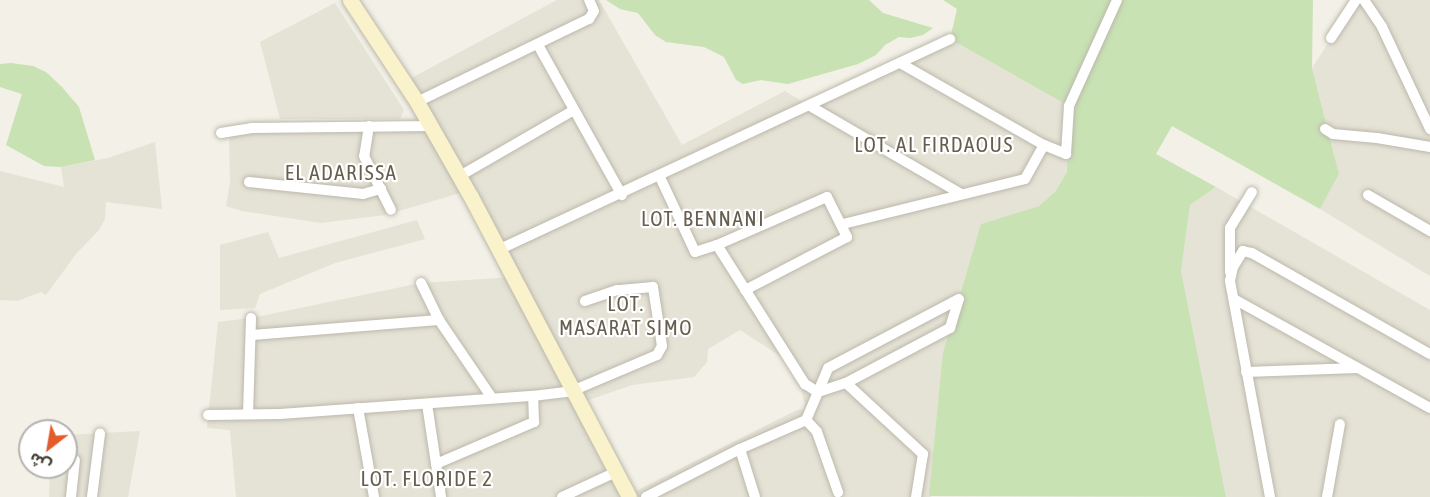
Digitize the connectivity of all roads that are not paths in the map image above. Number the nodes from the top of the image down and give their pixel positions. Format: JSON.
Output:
{"nodes":[{"id":1,"x":350,"y":0,"type":"edge"},
{"id":2,"x":589,"y":0,"type":"edge"},
{"id":3,"x":1118,"y":0,"type":"edge"},
{"id":4,"x":1356,"y":0,"type":"edge"},
{"id":5,"x":1364,"y":0,"type":"edge"},
{"id":6,"x":1331,"y":38,"type":"dead end"},
{"id":7,"x":950,"y":39,"type":"dead end"},
{"id":8,"x":538,"y":45,"type":"junction"},
{"id":9,"x":900,"y":63,"type":"junction"},
{"id":10,"x":417,"y":102,"type":"junction"},
{"id":11,"x":810,"y":106,"type":"junction"},
{"id":12,"x":574,"y":110,"type":"junction"},
{"id":13,"x":369,"y":126,"type":"junction"},
{"id":14,"x":431,"y":126,"type":"junction"},
{"id":15,"x":1326,"y":129,"type":"dead end"},
{"id":16,"x":1430,"y":129,"type":"edge"},
{"id":17,"x":221,"y":133,"type":"dead end"},
{"id":18,"x":1044,"y":145,"type":"junction"},
{"id":19,"x":1430,"y":147,"type":"edge"},
{"id":20,"x":660,"y":175,"type":"junction"},
{"id":21,"x":458,"y":177,"type":"junction"},
{"id":22,"x":249,"y":182,"type":"dead end"},
{"id":23,"x":381,"y":189,"type":"junction"},
{"id":24,"x":1252,"y":192,"type":"dead end"},
{"id":25,"x":961,"y":194,"type":"junction"},
{"id":26,"x":622,"y":195,"type":"junction"},
{"id":27,"x":1368,"y":195,"type":"dead end"},
{"id":28,"x":391,"y":210,"type":"dead end"},
{"id":29,"x":843,"y":224,"type":"junction"},
{"id":30,"x":1430,"y":231,"type":"edge"},
{"id":31,"x":717,"y":245,"type":"junction"},
{"id":32,"x":498,"y":250,"type":"junction"},
{"id":33,"x":1230,"y":276,"type":"junction"},
{"id":34,"x":421,"y":283,"type":"dead end"},
{"id":35,"x":745,"y":290,"type":"junction"},
{"id":36,"x":1234,"y":298,"type":"junction"},
{"id":37,"x":585,"y":300,"type":"dead end"},
{"id":38,"x":251,"y":318,"type":"dead end"},
{"id":39,"x":439,"y":320,"type":"junction"},
{"id":40,"x":251,"y":335,"type":"junction"},
{"id":41,"x":1430,"y":354,"type":"edge"},
{"id":42,"x":1358,"y":368,"type":"junction"},
{"id":43,"x":1246,"y":372,"type":"junction"},
{"id":44,"x":846,"y":383,"type":"junction"},
{"id":45,"x":572,"y":391,"type":"junction"},
{"id":46,"x":818,"y":392,"type":"junction"},
{"id":47,"x":533,"y":396,"type":"junction"},
{"id":48,"x":492,"y":398,"type":"junction"},
{"id":49,"x":427,"y":404,"type":"junction"},
{"id":50,"x":358,"y":408,"type":"junction"},
{"id":51,"x":1430,"y":408,"type":"edge"},
{"id":52,"x":248,"y":414,"type":"junction"},
{"id":53,"x":208,"y":415,"type":"dead end"},
{"id":54,"x":806,"y":420,"type":"junction"},
{"id":55,"x":1340,"y":424,"type":"dead end"},
{"id":56,"x":100,"y":434,"type":"dead end"},
{"id":57,"x":740,"y":449,"type":"junction"},
{"id":58,"x":436,"y":464,"type":"junction"},
{"id":59,"x":616,"y":472,"type":"junction"},
{"id":60,"x":73,"y":479,"type":"edge"},
{"id":61,"x":838,"y":492,"type":"dead end"},
{"id":62,"x":71,"y":497,"type":"edge"},
{"id":63,"x":92,"y":497,"type":"edge"},
{"id":64,"x":374,"y":497,"type":"edge"},
{"id":65,"x":441,"y":497,"type":"edge"},
{"id":66,"x":562,"y":497,"type":"edge"},
{"id":67,"x":629,"y":497,"type":"edge"},
{"id":68,"x":646,"y":497,"type":"edge"},
{"id":69,"x":755,"y":497,"type":"edge"},
{"id":70,"x":916,"y":497,"type":"edge"},
{"id":71,"x":1270,"y":497,"type":"edge"},
{"id":72,"x":1327,"y":497,"type":"edge"}],
"edges":[{"from":1,"to":10,"type":"street"},
{"from":2,"to":8,"type":"street"},
{"from":3,"to":18,"type":"street"},
{"from":4,"to":6,"type":"street"},
{"from":5,"to":16,"type":"street"},
{"from":7,"to":9,"type":"street"},
{"from":8,"to":10,"type":"street"},
{"from":8,"to":12,"type":"street"},
{"from":9,"to":11,"type":"street"},
{"from":9,"to":18,"type":"street"},
{"from":10,"to":14,"type":"street"},
{"from":11,"to":20,"type":"street"},
{"from":11,"to":25,"type":"street"},
{"from":12,"to":21,"type":"street"},
{"from":12,"to":26,"type":"street"},
{"from":13,"to":14,"type":"street"},
{"from":13,"to":17,"type":"street"},
{"from":13,"to":23,"type":"street"},
{"from":14,"to":21,"type":"street"},
{"from":15,"to":19,"type":"street"},
{"from":18,"to":25,"type":"street"},
{"from":20,"to":26,"type":"street"},
{"from":20,"to":31,"type":"street"},
{"from":21,"to":32,"type":"street"},
{"from":22,"to":23,"type":"street"},
{"from":23,"to":28,"type":"street"},
{"from":24,"to":33,"type":"street"},
{"from":25,"to":29,"type":"street"},
{"from":26,"to":32,"type":"street"},
{"from":27,"to":30,"type":"street"},
{"from":29,"to":31,"type":"street"},
{"from":29,"to":35,"type":"street"},
{"from":31,"to":35,"type":"street"},
{"from":32,"to":45,"type":"street"},
{"from":33,"to":36,"type":"street"},
{"from":33,"to":41,"type":"street"},
{"from":34,"to":39,"type":"street"},
{"from":35,"to":46,"type":"street"},
{"from":36,"to":42,"type":"street"},
{"from":36,"to":43,"type":"street"},
{"from":37,"to":45,"type":"street"},
{"from":38,"to":40,"type":"street"},
{"from":39,"to":40,"type":"street"},
{"from":39,"to":48,"type":"street"},
{"from":40,"to":52,"type":"street"},
{"from":42,"to":43,"type":"street"},
{"from":42,"to":51,"type":"street"},
{"from":43,"to":71,"type":"street"},
{"from":44,"to":46,"type":"street"},
{"from":44,"to":46,"type":"street"},
{"from":44,"to":70,"type":"street"},
{"from":45,"to":47,"type":"street"},
{"from":45,"to":59,"type":"street"},
{"from":46,"to":54,"type":"street"},
{"from":47,"to":48,"type":"street"},
{"from":47,"to":58,"type":"street"},
{"from":48,"to":49,"type":"street"},
{"from":49,"to":50,"type":"street"},
{"from":49,"to":58,"type":"street"},
{"from":50,"to":52,"type":"street"},
{"from":50,"to":64,"type":"street"},
{"from":52,"to":53,"type":"street"},
{"from":54,"to":57,"type":"street"},
{"from":54,"to":61,"type":"street"},
{"from":55,"to":72,"type":"street"},
{"from":56,"to":63,"type":"street"},
{"from":57,"to":68,"type":"street"},
{"from":57,"to":69,"type":"street"},
{"from":58,"to":65,"type":"street"},
{"from":59,"to":66,"type":"street"},
{"from":59,"to":67,"type":"street"},
{"from":60,"to":62,"type":"street"}]}
